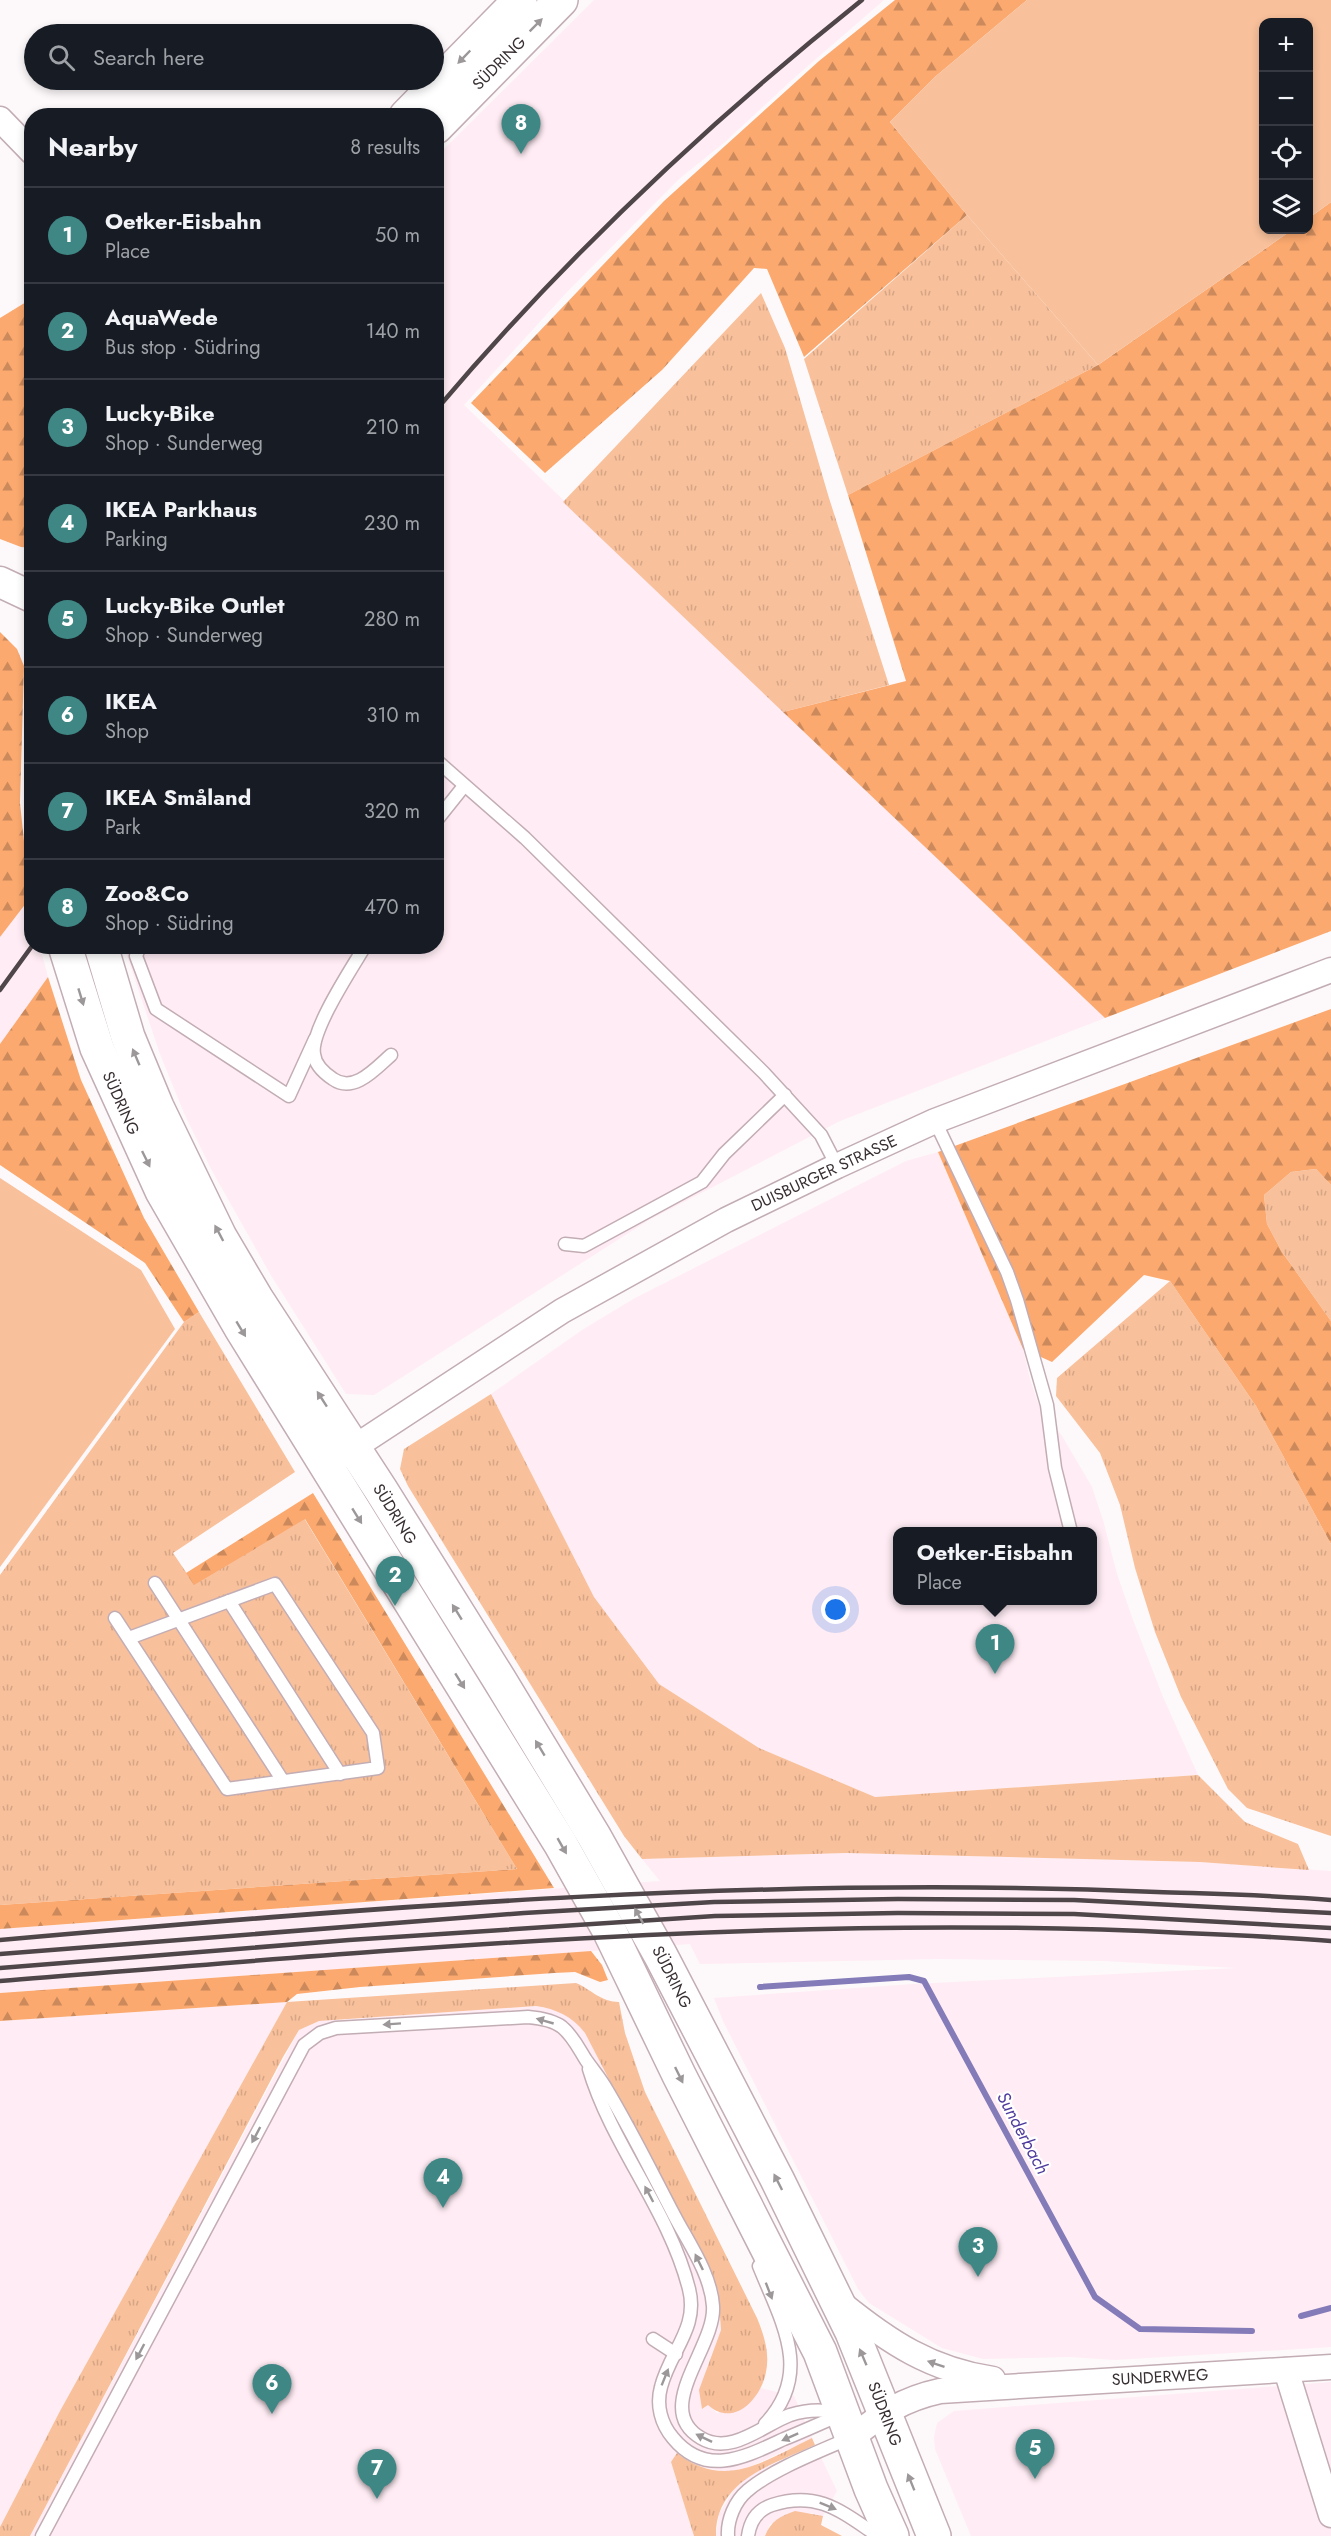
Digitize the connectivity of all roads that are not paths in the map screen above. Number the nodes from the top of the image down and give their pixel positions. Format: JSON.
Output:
{"nodes":[{"id":1,"x":520,"y":0,"type":"edge"},
{"id":2,"x":561,"y":0,"type":"edge"},
{"id":3,"x":444,"y":77,"type":"edge"},
{"id":4,"x":432,"y":90,"type":"edge"},
{"id":5,"x":414,"y":108,"type":"edge"},
{"id":6,"x":0,"y":119,"type":"edge"},
{"id":7,"x":444,"y":119,"type":"edge"},
{"id":8,"x":24,"y":144,"type":"edge"},
{"id":9,"x":0,"y":582,"type":"edge"},
{"id":10,"x":24,"y":593,"type":"edge"},
{"id":11,"x":444,"y":767,"type":"edge"},
{"id":12,"x":464,"y":786,"type":"junction"},
{"id":13,"x":444,"y":811,"type":"edge"},
{"id":14,"x":68,"y":954,"type":"edge"},
{"id":15,"x":103,"y":954,"type":"edge"},
{"id":16,"x":137,"y":954,"type":"edge"},
{"id":17,"x":360,"y":954,"type":"edge"},
{"id":18,"x":1331,"y":970,"type":"edge"},
{"id":19,"x":315,"y":1039,"type":"junction"},
{"id":20,"x":391,"y":1055,"type":"dead end"},
{"id":21,"x":785,"y":1095,"type":"junction"},
{"id":22,"x":935,"y":1121,"type":"junction"},
{"id":23,"x":837,"y":1166,"type":"junction"},
{"id":24,"x":565,"y":1244,"type":"dead end"},
{"id":25,"x":354,"y":1448,"type":"junction"},
{"id":26,"x":326,"y":1466,"type":"junction"},
{"id":27,"x":1070,"y":1527,"type":"edge"},
{"id":28,"x":155,"y":1583,"type":"dead end"},
{"id":29,"x":229,"y":1601,"type":"junction"},
{"id":30,"x":115,"y":1618,"type":"dead end"},
{"id":31,"x":178,"y":1620,"type":"junction"},
{"id":32,"x":129,"y":1638,"type":"junction"},
{"id":33,"x":340,"y":1774,"type":"junction"},
{"id":34,"x":283,"y":1782,"type":"junction"},
{"id":35,"x":586,"y":2060,"type":"junction"},
{"id":36,"x":702,"y":2119,"type":"junction"},
{"id":37,"x":835,"y":2299,"type":"junction"},
{"id":38,"x":653,"y":2339,"type":"dead end"},
{"id":39,"x":676,"y":2354,"type":"junction"},
{"id":40,"x":1331,"y":2367,"type":"edge"},
{"id":41,"x":1286,"y":2370,"type":"junction"},
{"id":42,"x":1034,"y":2385,"type":"junction"},
{"id":43,"x":884,"y":2411,"type":"junction"},
{"id":44,"x":848,"y":2426,"type":"junction"},
{"id":45,"x":759,"y":2430,"type":"junction"},
{"id":46,"x":1331,"y":2515,"type":"edge"},
{"id":47,"x":42,"y":2536,"type":"edge"},
{"id":48,"x":728,"y":2536,"type":"edge"},
{"id":49,"x":748,"y":2536,"type":"edge"},
{"id":50,"x":878,"y":2536,"type":"edge"},
{"id":51,"x":892,"y":2536,"type":"edge"},
{"id":52,"x":934,"y":2536,"type":"edge"}],
"edges":[{"from":1,"to":3,"type":"main road","name":"SÜDRING","one_way":true},
{"from":7,"to":2,"type":"main road","name":"SÜDRING","one_way":true},
{"from":4,"to":5,"type":"main road","name":"SÜDRING","one_way":true},
{"from":6,"to":8,"type":"street"},
{"from":9,"to":10,"type":"street"},
{"from":11,"to":12,"type":"lane"},
{"from":12,"to":13,"type":"lane"},
{"from":12,"to":21,"type":"lane"},
{"from":14,"to":26,"type":"main road","name":"SÜDRING","one_way":true},
{"from":25,"to":15,"type":"main road","name":"SÜDRING","one_way":true},
{"from":16,"to":19,"type":"lane"},
{"from":17,"to":19,"type":"lane"},
{"from":18,"to":22,"type":"street","name":"DUISBURGER STRASSE"},
{"from":19,"to":20,"type":"lane"},
{"from":21,"to":23,"type":"lane"},
{"from":21,"to":24,"type":"lane"},
{"from":22,"to":23,"type":"street","name":"DUISBURGER STRASSE"},
{"from":22,"to":27,"type":"lane"},
{"from":23,"to":25,"type":"street","name":"DUISBURGER STRASSE"},
{"from":25,"to":26,"type":"street"},
{"from":37,"to":25,"type":"main road","name":"SÜDRING","one_way":true},
{"from":26,"to":36,"type":"main road","name":"SÜDRING","one_way":true},
{"from":28,"to":31,"type":"lane"},
{"from":29,"to":31,"type":"lane"},
{"from":29,"to":33,"type":"lane"},
{"from":29,"to":33,"type":"lane"},
{"from":30,"to":32,"type":"lane"},
{"from":31,"to":32,"type":"lane"},
{"from":31,"to":34,"type":"lane"},
{"from":32,"to":34,"type":"lane"},
{"from":33,"to":34,"type":"lane"},
{"from":39,"to":35,"type":"lane","one_way":true},
{"from":45,"to":35,"type":"lane","one_way":true},
{"from":35,"to":47,"type":"lane","one_way":true},
{"from":36,"to":44,"type":"main road","name":"SÜDRING"},
{"from":36,"to":45,"type":"lane","one_way":true},
{"from":42,"to":37,"type":"street","name":"SUNDERWEG","one_way":true},
{"from":43,"to":37,"type":"main road","name":"SÜDRING","one_way":true},
{"from":38,"to":39,"type":"lane"},
{"from":44,"to":39,"type":"lane","one_way":true},
{"from":40,"to":41,"type":"street","name":"SUNDERWEG"},
{"from":41,"to":42,"type":"street","name":"SUNDERWEG"},
{"from":41,"to":46,"type":"street"},
{"from":42,"to":43,"type":"street","name":"SUNDERWEG"},
{"from":43,"to":44,"type":"street","name":"SUNDERWEG"},
{"from":52,"to":43,"type":"main road","name":"SÜDRING","one_way":true},
{"from":44,"to":45,"type":"lane"},
{"from":44,"to":48,"type":"lane"},
{"from":44,"to":51,"type":"main road","name":"SÜDRING"},
{"from":49,"to":50,"type":"lane","one_way":true}]}
